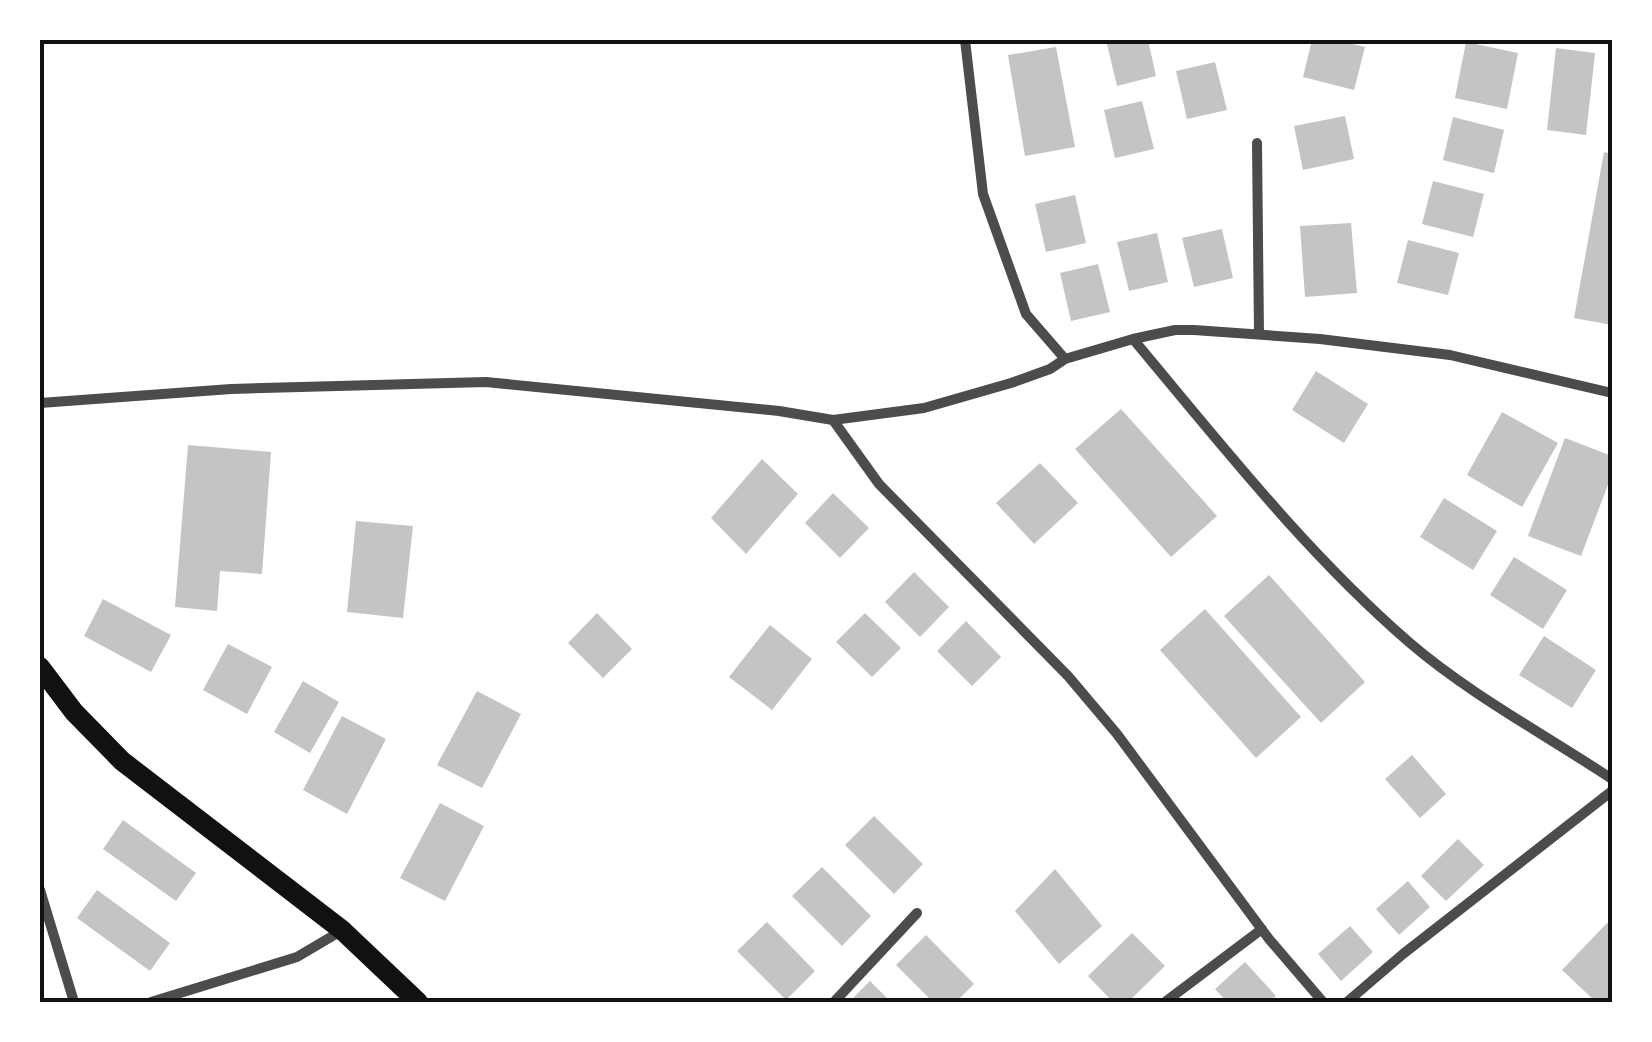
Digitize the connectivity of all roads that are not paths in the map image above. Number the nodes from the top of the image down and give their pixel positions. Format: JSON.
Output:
{"nodes":[{"id":1,"x":966,"y":40,"type":"edge"},
{"id":2,"x":1257,"y":143,"type":"dead end"},
{"id":3,"x":1259,"y":334,"type":"junction"},
{"id":4,"x":1133,"y":339,"type":"junction"},
{"id":5,"x":1065,"y":359,"type":"junction"},
{"id":6,"x":1612,"y":393,"type":"edge"},
{"id":7,"x":40,"y":403,"type":"edge"},
{"id":8,"x":833,"y":420,"type":"junction"},
{"id":9,"x":40,"y":667,"type":"edge"},
{"id":10,"x":1612,"y":779,"type":"edge"},
{"id":11,"x":1612,"y":791,"type":"edge"},
{"id":12,"x":40,"y":890,"type":"edge"},
{"id":13,"x":917,"y":913,"type":"dead end"},
{"id":14,"x":1262,"y":929,"type":"junction"},
{"id":15,"x":342,"y":930,"type":"junction"},
{"id":16,"x":74,"y":1002,"type":"edge"},
{"id":17,"x":150,"y":1002,"type":"edge"},
{"id":18,"x":418,"y":1002,"type":"edge"},
{"id":19,"x":834,"y":1002,"type":"edge"},
{"id":20,"x":1164,"y":1002,"type":"edge"},
{"id":21,"x":1323,"y":1002,"type":"edge"},
{"id":22,"x":1347,"y":1002,"type":"edge"}],
"edges":[{"from":1,"to":5,"type":"street"},
{"from":2,"to":3,"type":"street"},
{"from":3,"to":4,"type":"street"},
{"from":3,"to":6,"type":"street"},
{"from":4,"to":5,"type":"street"},
{"from":4,"to":10,"type":"street"},
{"from":5,"to":8,"type":"street"},
{"from":7,"to":8,"type":"street"},
{"from":8,"to":14,"type":"street"},
{"from":9,"to":15,"type":"main road"},
{"from":11,"to":22,"type":"street"},
{"from":12,"to":16,"type":"street"},
{"from":13,"to":19,"type":"street"},
{"from":14,"to":20,"type":"street"},
{"from":14,"to":21,"type":"street"},
{"from":15,"to":17,"type":"street"},
{"from":15,"to":18,"type":"main road"}]}
